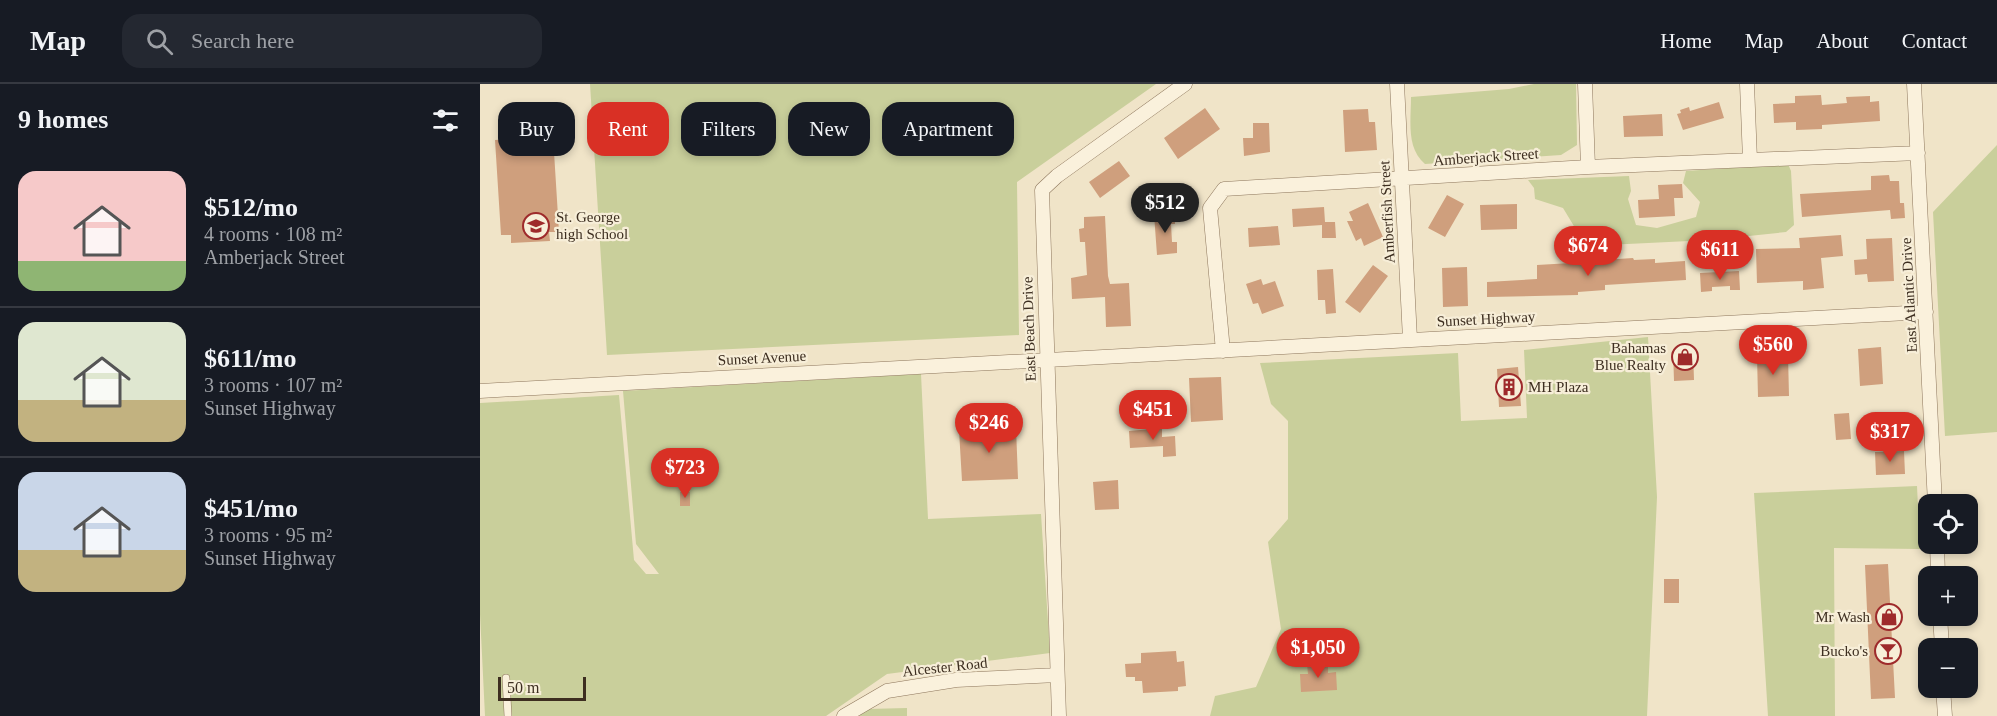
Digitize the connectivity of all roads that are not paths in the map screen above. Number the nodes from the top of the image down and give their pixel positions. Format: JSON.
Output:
{"nodes":[{"id":1,"x":1185,"y":84,"type":"edge"},
{"id":2,"x":1397,"y":84,"type":"edge"},
{"id":3,"x":1585,"y":84,"type":"edge"},
{"id":4,"x":1747,"y":84,"type":"edge"},
{"id":5,"x":1914,"y":84,"type":"edge"},
{"id":6,"x":1918,"y":153,"type":"junction"},
{"id":7,"x":1750,"y":160,"type":"junction"},
{"id":8,"x":1588,"y":167,"type":"junction"},
{"id":9,"x":1402,"y":180,"type":"junction"},
{"id":10,"x":1926,"y":312,"type":"junction"},
{"id":11,"x":1410,"y":339,"type":"junction"},
{"id":12,"x":1223,"y":351,"type":"junction"},
{"id":13,"x":1046,"y":358,"type":"junction"},
{"id":14,"x":480,"y":391,"type":"edge"},
{"id":15,"x":1935,"y":494,"type":"edge"},
{"id":16,"x":1057,"y":675,"type":"junction"},
{"id":17,"x":506,"y":678,"type":"dead end"},
{"id":18,"x":1944,"y":698,"type":"edge"},
{"id":19,"x":508,"y":716,"type":"edge"},
{"id":20,"x":844,"y":716,"type":"edge"},
{"id":21,"x":1059,"y":716,"type":"edge"},
{"id":22,"x":1945,"y":716,"type":"edge"}],
"edges":[{"from":1,"to":13,"type":"street","name":"East Beach Drive"},
{"from":2,"to":9,"type":"street","name":"Amberfish Street"},
{"from":3,"to":8,"type":"street"},
{"from":4,"to":7,"type":"street"},
{"from":5,"to":6,"type":"street","name":"East Atlantic Drive"},
{"from":6,"to":7,"type":"street","name":"Amberjack Street"},
{"from":6,"to":10,"type":"street","name":"East Atlantic Drive"},
{"from":7,"to":8,"type":"street","name":"Amberjack Street"},
{"from":8,"to":9,"type":"street","name":"Amberjack Street"},
{"from":9,"to":11,"type":"street","name":"Amberfish Street"},
{"from":9,"to":12,"type":"street","name":"Amberjack Street"},
{"from":10,"to":11,"type":"street","name":"Sunset Highway"},
{"from":10,"to":15,"type":"street","name":"East Atlantic Drive"},
{"from":11,"to":12,"type":"street","name":"Sunset Highway"},
{"from":12,"to":13,"type":"street","name":"Sunset Highway"},
{"from":13,"to":14,"type":"street","name":"Sunset Avenue"},
{"from":13,"to":16,"type":"street","name":"East Beach Drive"},
{"from":16,"to":20,"type":"street","name":"Alcester Road"},
{"from":16,"to":21,"type":"street","name":"East Beach Drive"},
{"from":17,"to":19,"type":"lane"},
{"from":18,"to":22,"type":"street"}]}
